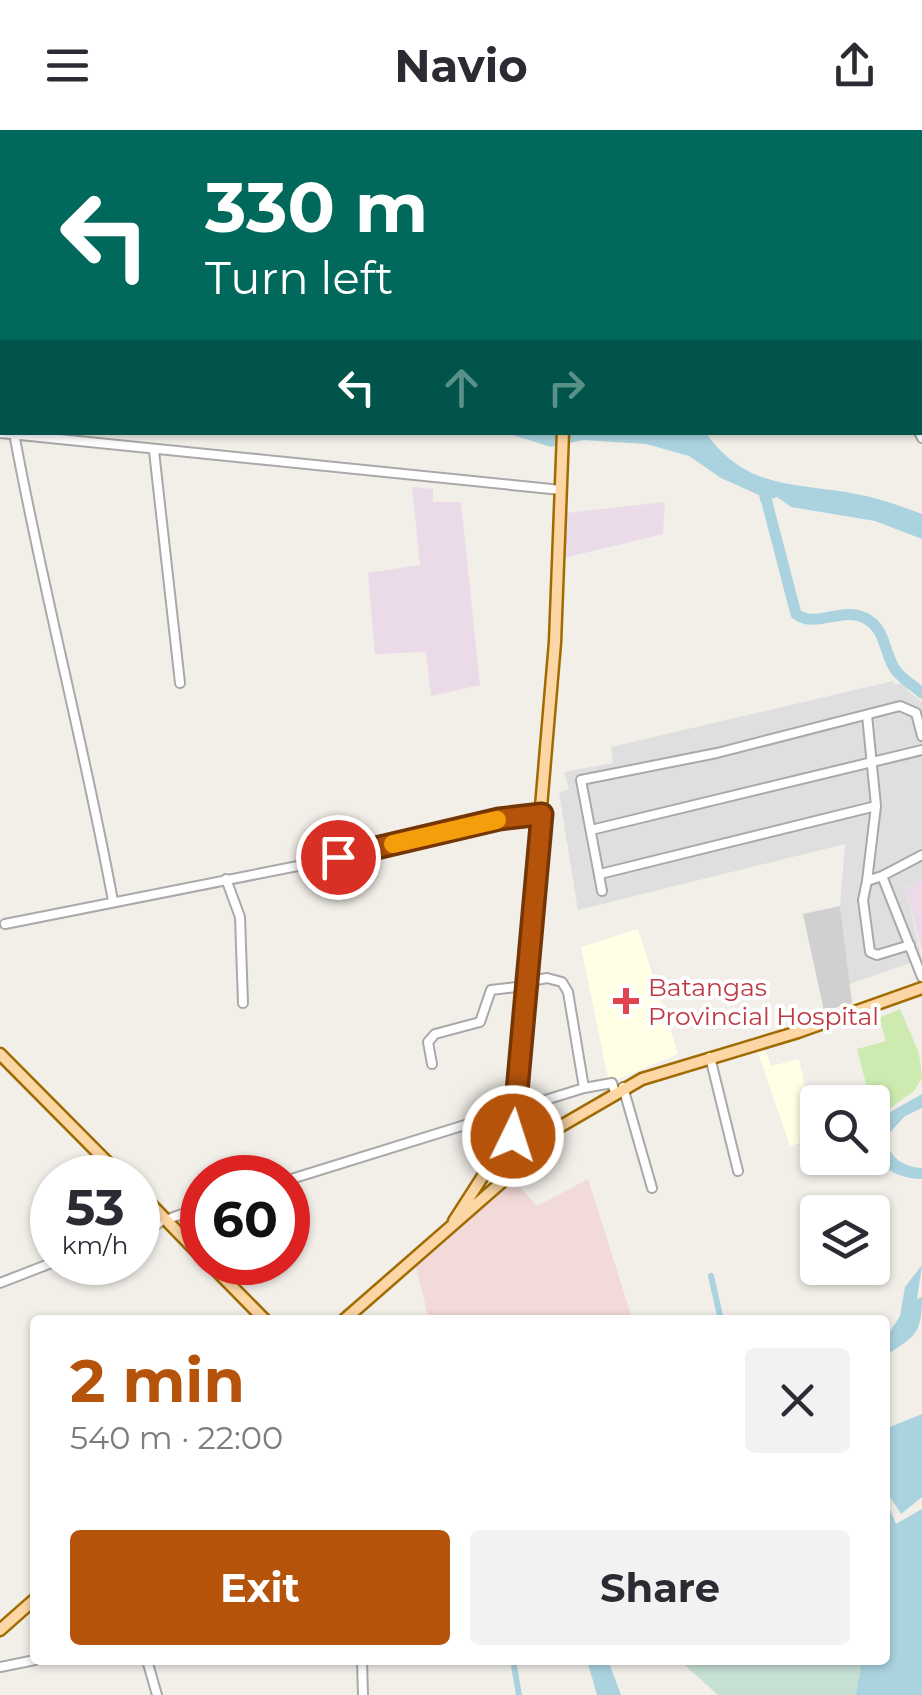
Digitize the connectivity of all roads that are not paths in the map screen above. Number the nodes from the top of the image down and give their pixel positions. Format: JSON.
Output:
{"nodes":[{"id":1,"x":14,"y":435,"type":"edge"},
{"id":2,"x":22,"y":435,"type":"edge"},
{"id":3,"x":563,"y":435,"type":"edge"},
{"id":4,"x":154,"y":451,"type":"junction"},
{"id":5,"x":562,"y":490,"type":"junction"},
{"id":6,"x":180,"y":683,"type":"dead end"},
{"id":7,"x":867,"y":715,"type":"junction"},
{"id":8,"x":922,"y":736,"type":"edge"},
{"id":9,"x":922,"y":750,"type":"edge"},
{"id":10,"x":873,"y":765,"type":"junction"},
{"id":11,"x":876,"y":806,"type":"junction"},
{"id":12,"x":542,"y":814,"type":"junction"},
{"id":13,"x":591,"y":830,"type":"junction"},
{"id":14,"x":922,"y":855,"type":"edge"},
{"id":15,"x":600,"y":874,"type":"junction"},
{"id":16,"x":882,"y":876,"type":"junction"},
{"id":17,"x":226,"y":879,"type":"junction"},
{"id":18,"x":868,"y":881,"type":"junction"},
{"id":19,"x":602,"y":891,"type":"dead end"},
{"id":20,"x":113,"y":902,"type":"junction"},
{"id":21,"x":5,"y":924,"type":"dead end"},
{"id":22,"x":910,"y":945,"type":"junction"},
{"id":23,"x":922,"y":978,"type":"edge"},
{"id":24,"x":526,"y":984,"type":"junction"},
{"id":25,"x":922,"y":988,"type":"edge"},
{"id":26,"x":243,"y":1003,"type":"dead end"},
{"id":27,"x":0,"y":1054,"type":"edge"},
{"id":28,"x":710,"y":1058,"type":"junction"},
{"id":29,"x":432,"y":1064,"type":"dead end"},
{"id":30,"x":584,"y":1088,"type":"junction"},
{"id":31,"x":619,"y":1090,"type":"junction"},
{"id":32,"x":513,"y":1111,"type":"junction"},
{"id":33,"x":573,"y":1117,"type":"junction"},
{"id":34,"x":509,"y":1148,"type":"junction"},
{"id":35,"x":101,"y":1155,"type":"edge"},
{"id":36,"x":520,"y":1166,"type":"junction"},
{"id":37,"x":738,"y":1172,"type":"dead end"},
{"id":38,"x":310,"y":1173,"type":"edge"},
{"id":39,"x":652,"y":1188,"type":"dead end"},
{"id":40,"x":160,"y":1214,"type":"edge"},
{"id":41,"x":180,"y":1215,"type":"edge"},
{"id":42,"x":172,"y":1218,"type":"dead end"},
{"id":43,"x":454,"y":1221,"type":"junction"},
{"id":44,"x":180,"y":1234,"type":"edge"},
{"id":45,"x":30,"y":1271,"type":"edge"},
{"id":46,"x":0,"y":1283,"type":"edge"},
{"id":47,"x":231,"y":1285,"type":"edge"},
{"id":48,"x":260,"y":1315,"type":"edge"},
{"id":49,"x":350,"y":1315,"type":"edge"},
{"id":50,"x":30,"y":1603,"type":"edge"},
{"id":51,"x":0,"y":1630,"type":"edge"},
{"id":52,"x":30,"y":1661,"type":"edge"},
{"id":53,"x":149,"y":1665,"type":"edge"},
{"id":54,"x":362,"y":1665,"type":"edge"},
{"id":55,"x":0,"y":1667,"type":"edge"},
{"id":56,"x":158,"y":1695,"type":"edge"},
{"id":57,"x":364,"y":1695,"type":"edge"}],
"edges":[{"from":1,"to":20,"type":"street"},
{"from":2,"to":4,"type":"street"},
{"from":3,"to":5,"type":"main road"},
{"from":4,"to":5,"type":"street"},
{"from":4,"to":6,"type":"street"},
{"from":5,"to":12,"type":"main road"},
{"from":7,"to":8,"type":"street"},
{"from":7,"to":10,"type":"street"},
{"from":7,"to":13,"type":"street"},
{"from":9,"to":10,"type":"street"},
{"from":10,"to":11,"type":"street"},
{"from":10,"to":13,"type":"street"},
{"from":11,"to":15,"type":"street"},
{"from":11,"to":18,"type":"street"},
{"from":12,"to":17,"type":"street"},
{"from":12,"to":24,"type":"main road"},
{"from":13,"to":15,"type":"street"},
{"from":14,"to":16,"type":"street"},
{"from":15,"to":19,"type":"street"},
{"from":16,"to":18,"type":"street"},
{"from":16,"to":22,"type":"street"},
{"from":17,"to":20,"type":"street"},
{"from":17,"to":26,"type":"street"},
{"from":18,"to":22,"type":"street"},
{"from":20,"to":21,"type":"street"},
{"from":22,"to":23,"type":"street"},
{"from":24,"to":29,"type":"street"},
{"from":24,"to":30,"type":"street"},
{"from":24,"to":32,"type":"main road"},
{"from":25,"to":28,"type":"main road"},
{"from":27,"to":35,"type":"main road"},
{"from":28,"to":31,"type":"main road"},
{"from":28,"to":37,"type":"street"},
{"from":30,"to":31,"type":"street"},
{"from":30,"to":32,"type":"street"},
{"from":31,"to":33,"type":"main road"},
{"from":31,"to":39,"type":"street"},
{"from":32,"to":34,"type":"main road"},
{"from":32,"to":38,"type":"street"},
{"from":33,"to":34,"type":"main road"},
{"from":33,"to":36,"type":"main road"},
{"from":34,"to":36,"type":"main road"},
{"from":34,"to":36,"type":"main road"},
{"from":34,"to":43,"type":"main road"},
{"from":36,"to":43,"type":"main road"},
{"from":40,"to":44,"type":"main road"},
{"from":41,"to":42,"type":"street"},
{"from":43,"to":49,"type":"main road"},
{"from":45,"to":46,"type":"street"},
{"from":47,"to":48,"type":"main road"},
{"from":50,"to":51,"type":"main road"},
{"from":52,"to":55,"type":"street"},
{"from":53,"to":56,"type":"street"},
{"from":54,"to":57,"type":"street"}]}
